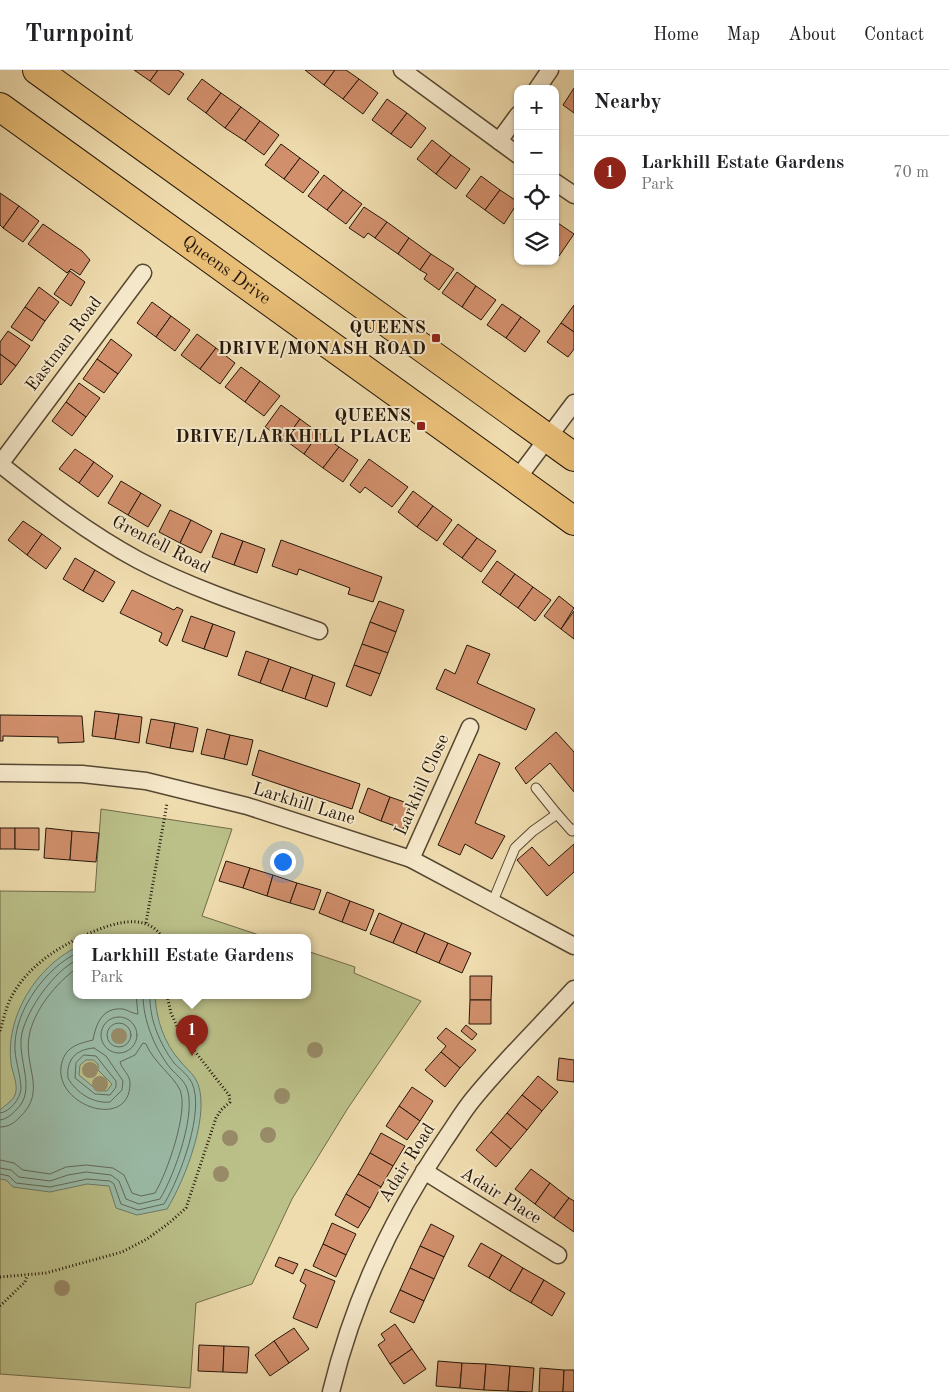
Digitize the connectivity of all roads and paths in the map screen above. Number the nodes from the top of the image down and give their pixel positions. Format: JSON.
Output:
{"nodes":[{"id":1,"x":37,"y":70,"type":"edge"},
{"id":2,"x":402,"y":70,"type":"edge"},
{"id":3,"x":550,"y":70,"type":"edge"},
{"id":4,"x":540,"y":85,"type":"edge"},
{"id":5,"x":0,"y":107,"type":"edge"},
{"id":6,"x":514,"y":120,"type":"edge"},
{"id":7,"x":499,"y":141,"type":"junction"},
{"id":8,"x":514,"y":152,"type":"edge"},
{"id":9,"x":559,"y":185,"type":"edge"},
{"id":10,"x":574,"y":195,"type":"edge"},
{"id":11,"x":143,"y":273,"type":"dead end"},
{"id":12,"x":574,"y":403,"type":"edge"},
{"id":13,"x":548,"y":439,"type":"junction"},
{"id":14,"x":574,"y":457,"type":"edge"},
{"id":15,"x":0,"y":464,"type":"edge"},
{"id":16,"x":517,"y":479,"type":"junction"},
{"id":17,"x":574,"y":521,"type":"edge"},
{"id":18,"x":319,"y":631,"type":"dead end"},
{"id":19,"x":470,"y":727,"type":"dead end"},
{"id":20,"x":0,"y":774,"type":"edge"},
{"id":21,"x":171,"y":787,"type":"junction"},
{"id":22,"x":536,"y":788,"type":"dead end"},
{"id":23,"x":557,"y":814,"type":"junction"},
{"id":24,"x":574,"y":829,"type":"edge"},
{"id":25,"x":411,"y":859,"type":"junction"},
{"id":26,"x":493,"y":901,"type":"junction"},
{"id":27,"x":146,"y":923,"type":"junction"},
{"id":28,"x":91,"y":934,"type":"edge"},
{"id":29,"x":160,"y":934,"type":"edge"},
{"id":30,"x":73,"y":941,"type":"edge"},
{"id":31,"x":574,"y":946,"type":"edge"},
{"id":32,"x":574,"y":989,"type":"edge"},
{"id":33,"x":168,"y":999,"type":"edge"},
{"id":34,"x":0,"y":1031,"type":"edge"},
{"id":35,"x":424,"y":1171,"type":"junction"},
{"id":36,"x":558,"y":1256,"type":"dead end"},
{"id":37,"x":28,"y":1276,"type":"junction"},
{"id":38,"x":0,"y":1277,"type":"edge"},
{"id":39,"x":0,"y":1306,"type":"edge"},
{"id":40,"x":331,"y":1392,"type":"edge"}],
"edges":[{"from":1,"to":13,"type":"highway"},
{"from":2,"to":7,"type":"street"},
{"from":3,"to":4,"type":"street"},
{"from":5,"to":16,"type":"highway","name":"Queens Drive"},
{"from":6,"to":7,"type":"street"},
{"from":7,"to":8,"type":"street"},
{"from":9,"to":10,"type":"street"},
{"from":11,"to":15,"type":"street","name":"Eastman Road"},
{"from":12,"to":13,"type":"street"},
{"from":13,"to":14,"type":"highway"},
{"from":13,"to":16,"type":"street"},
{"from":15,"to":18,"type":"street","name":"Grenfell Road"},
{"from":16,"to":17,"type":"highway","name":"Queens Drive"},
{"from":19,"to":25,"type":"street","name":"Larkhill Close"},
{"from":20,"to":21,"type":"street","name":"Larkhill Lane"},
{"from":21,"to":25,"type":"street","name":"Larkhill Lane"},
{"from":21,"to":27,"type":"path"},
{"from":22,"to":23,"type":"lane"},
{"from":23,"to":24,"type":"lane"},
{"from":23,"to":26,"type":"lane"},
{"from":25,"to":26,"type":"street","name":"Larkhill Lane"},
{"from":26,"to":31,"type":"street","name":"Larkhill Lane"},
{"from":27,"to":28,"type":"path"},
{"from":27,"to":29,"type":"path"},
{"from":30,"to":34,"type":"path"},
{"from":32,"to":35,"type":"street","name":"Adair Road"},
{"from":33,"to":37,"type":"path"},
{"from":35,"to":36,"type":"street","name":"Adair Place"},
{"from":35,"to":40,"type":"street","name":"Adair Road"},
{"from":37,"to":38,"type":"path"},
{"from":37,"to":39,"type":"path"}]}
